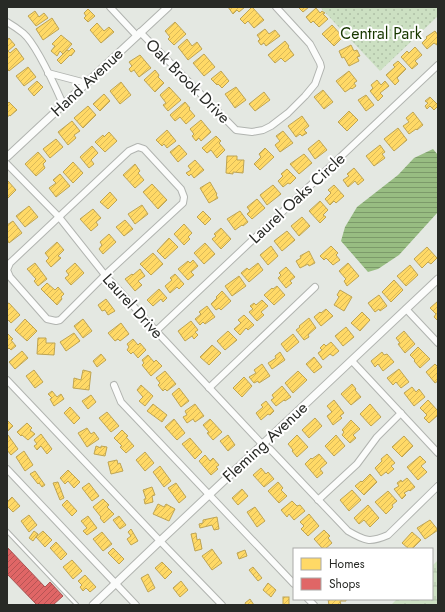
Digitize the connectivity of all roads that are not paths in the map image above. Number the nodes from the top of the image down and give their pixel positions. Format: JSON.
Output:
{"nodes":[{"id":1,"x":110,"y":7,"type":"edge"},
{"id":2,"x":168,"y":7,"type":"edge"},
{"id":3,"x":276,"y":7,"type":"edge"},
{"id":4,"x":7,"y":22,"type":"edge"},
{"id":5,"x":139,"y":34,"type":"junction"},
{"id":6,"x":438,"y":65,"type":"edge"},
{"id":7,"x":48,"y":73,"type":"junction"},
{"id":8,"x":86,"y":83,"type":"junction"},
{"id":9,"x":63,"y":104,"type":"junction"},
{"id":10,"x":7,"y":157,"type":"edge"},
{"id":11,"x":7,"y":164,"type":"edge"},
{"id":12,"x":59,"y":217,"type":"junction"},
{"id":13,"x":105,"y":275,"type":"junction"},
{"id":14,"x":438,"y":279,"type":"edge"},
{"id":15,"x":315,"y":287,"type":"dead end"},
{"id":16,"x":406,"y":310,"type":"junction"},
{"id":17,"x":156,"y":331,"type":"junction"},
{"id":18,"x":438,"y":343,"type":"edge"},
{"id":19,"x":352,"y":361,"type":"junction"},
{"id":20,"x":7,"y":380,"type":"edge"},
{"id":21,"x":114,"y":385,"type":"dead end"},
{"id":22,"x":209,"y":388,"type":"junction"},
{"id":23,"x":401,"y":413,"type":"junction"},
{"id":24,"x":262,"y":444,"type":"junction"},
{"id":25,"x":438,"y":453,"type":"edge"},
{"id":26,"x":7,"y":469,"type":"edge"},
{"id":27,"x":438,"y":486,"type":"edge"},
{"id":28,"x":208,"y":495,"type":"junction"},
{"id":29,"x":318,"y":500,"type":"junction"},
{"id":30,"x":7,"y":531,"type":"edge"},
{"id":31,"x":160,"y":541,"type":"junction"},
{"id":32,"x":293,"y":583,"type":"edge"},
{"id":33,"x":116,"y":584,"type":"junction"},
{"id":34,"x":77,"y":605,"type":"edge"},
{"id":35,"x":93,"y":605,"type":"edge"},
{"id":36,"x":136,"y":605,"type":"edge"},
{"id":37,"x":222,"y":605,"type":"edge"}],
"edges":[{"from":1,"to":5,"type":"street"},
{"from":2,"to":5,"type":"street","name":"Hand Avenue"},
{"from":3,"to":5,"type":"street","name":"Oak Brook Drive"},
{"from":4,"to":7,"type":"street"},
{"from":5,"to":8,"type":"street","name":"Hand Avenue"},
{"from":6,"to":17,"type":"street","name":"Laurel Oaks Circle"},
{"from":7,"to":8,"type":"street"},
{"from":7,"to":9,"type":"street"},
{"from":8,"to":9,"type":"street","name":"Hand Avenue"},
{"from":9,"to":10,"type":"street","name":"Hand Avenue"},
{"from":11,"to":12,"type":"street","name":"Laurel Drive"},
{"from":12,"to":13,"type":"street","name":"Laurel Drive"},
{"from":12,"to":13,"type":"street"},
{"from":12,"to":13,"type":"street"},
{"from":13,"to":17,"type":"street","name":"Laurel Drive"},
{"from":14,"to":16,"type":"street","name":"Fleming Avenue"},
{"from":15,"to":22,"type":"street"},
{"from":16,"to":18,"type":"street"},
{"from":16,"to":19,"type":"street","name":"Fleming Avenue"},
{"from":17,"to":22,"type":"street","name":"Laurel Drive"},
{"from":19,"to":23,"type":"street"},
{"from":19,"to":24,"type":"street","name":"Fleming Avenue"},
{"from":20,"to":31,"type":"street"},
{"from":21,"to":28,"type":"street"},
{"from":22,"to":24,"type":"street","name":"Laurel Drive"},
{"from":23,"to":25,"type":"street"},
{"from":23,"to":29,"type":"street"},
{"from":24,"to":28,"type":"street","name":"Fleming Avenue"},
{"from":24,"to":29,"type":"street","name":"Laurel Drive"},
{"from":26,"to":33,"type":"street"},
{"from":27,"to":29,"type":"street","name":"Laurel Drive"},
{"from":28,"to":31,"type":"street","name":"Fleming Avenue"},
{"from":28,"to":32,"type":"street"},
{"from":30,"to":34,"type":"lane"},
{"from":31,"to":33,"type":"street","name":"Fleming Avenue"},
{"from":31,"to":37,"type":"street"},
{"from":33,"to":35,"type":"street","name":"Fleming Avenue"},
{"from":33,"to":36,"type":"street"}]}
